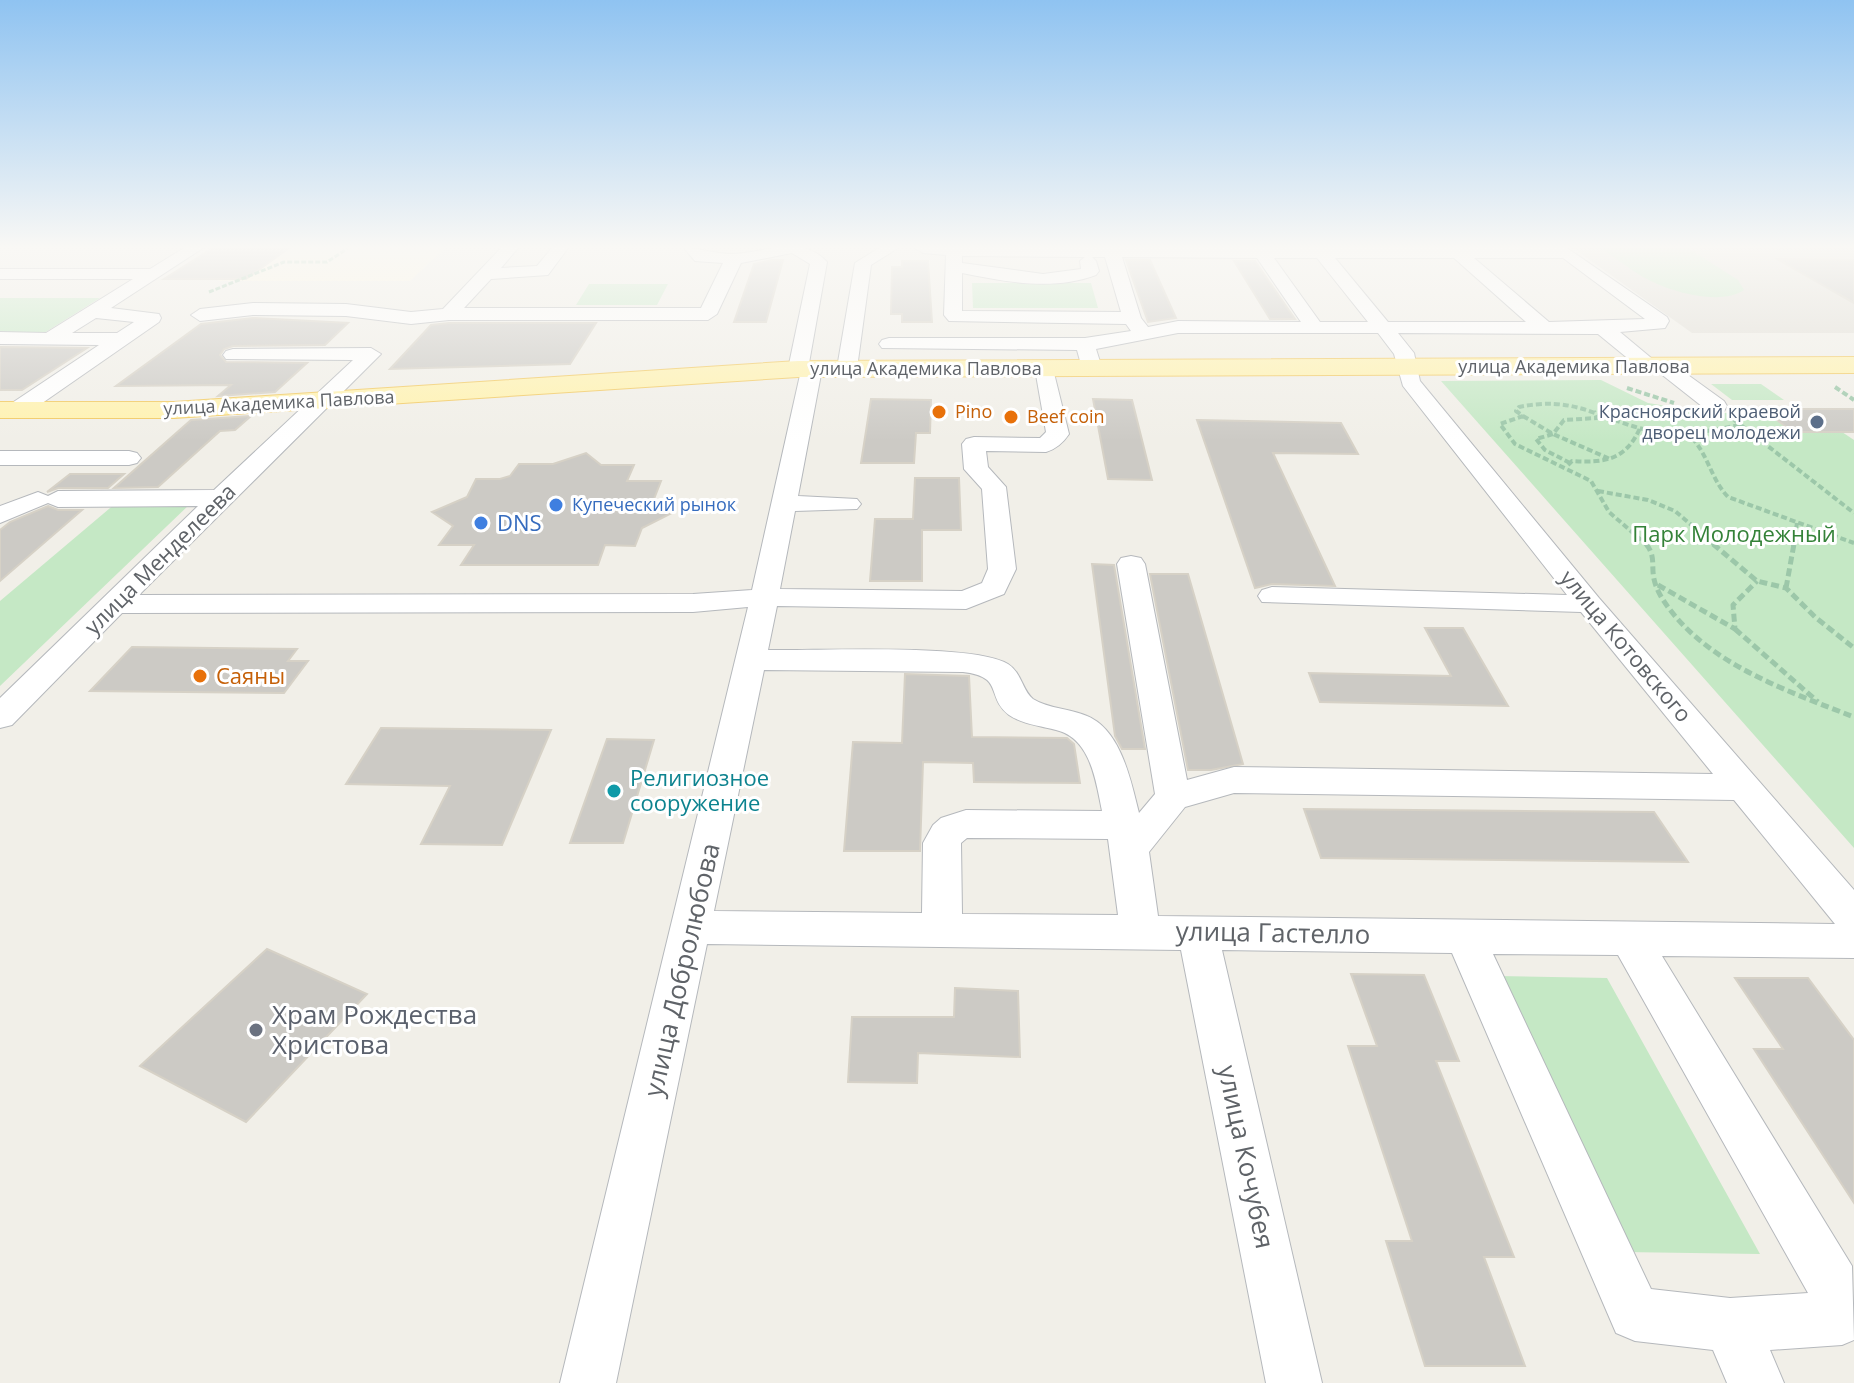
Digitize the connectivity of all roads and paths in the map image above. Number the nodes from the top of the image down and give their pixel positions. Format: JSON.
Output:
{"nodes":[{"id":1,"x":91,"y":313,"type":"edge"},
{"id":2,"x":97,"y":313,"type":"edge"},
{"id":3,"x":222,"y":313,"type":"edge"},
{"id":4,"x":367,"y":313,"type":"edge"},
{"id":5,"x":709,"y":313,"type":"edge"},
{"id":6,"x":812,"y":313,"type":"edge"},
{"id":7,"x":855,"y":313,"type":"edge"},
{"id":8,"x":953,"y":313,"type":"edge"},
{"id":9,"x":1133,"y":313,"type":"edge"},
{"id":10,"x":1303,"y":313,"type":"edge"},
{"id":11,"x":1373,"y":313,"type":"edge"},
{"id":12,"x":1527,"y":313,"type":"edge"},
{"id":13,"x":1648,"y":313,"type":"edge"},
{"id":14,"x":449,"y":314,"type":"joint"},
{"id":15,"x":200,"y":315,"type":"dead end"},
{"id":16,"x":411,"y":318,"type":"junction"},
{"id":17,"x":1137,"y":325,"type":"junction"},
{"id":18,"x":1542,"y":326,"type":"junction"},
{"id":19,"x":1314,"y":327,"type":"junction"},
{"id":20,"x":1385,"y":327,"type":"junction"},
{"id":21,"x":1603,"y":328,"type":"junction"},
{"id":22,"x":0,"y":338,"type":"edge"},
{"id":23,"x":49,"y":339,"type":"junction"},
{"id":24,"x":121,"y":339,"type":"junction"},
{"id":25,"x":889,"y":344,"type":"dead end"},
{"id":26,"x":381,"y":345,"type":"junction"},
{"id":27,"x":233,"y":355,"type":"dead end"},
{"id":28,"x":1089,"y":356,"type":"junction"},
{"id":29,"x":1854,"y":365,"type":"edge"},
{"id":30,"x":1656,"y":366,"type":"junction"},
{"id":31,"x":847,"y":368,"type":"junction"},
{"id":32,"x":1407,"y":368,"type":"junction"},
{"id":33,"x":805,"y":369,"type":"junction"},
{"id":34,"x":1045,"y":369,"type":"junction"},
{"id":35,"x":319,"y":402,"type":"junction"},
{"id":36,"x":1716,"y":406,"type":"joint"},
{"id":37,"x":1588,"y":407,"type":"junction"},
{"id":38,"x":8,"y":410,"type":"edge"},
{"id":39,"x":1523,"y":416,"type":"junction"},
{"id":40,"x":1741,"y":425,"type":"junction"},
{"id":41,"x":1640,"y":428,"type":"junction"},
{"id":42,"x":1553,"y":434,"type":"junction"},
{"id":43,"x":1688,"y":434,"type":"junction"},
{"id":44,"x":0,"y":458,"type":"edge"},
{"id":45,"x":1610,"y":459,"type":"junction"},
{"id":46,"x":1568,"y":465,"type":"junction"},
{"id":47,"x":1598,"y":491,"type":"junction"},
{"id":48,"x":222,"y":498,"type":"junction"},
{"id":49,"x":59,"y":499,"type":"junction"},
{"id":50,"x":782,"y":503,"type":"junction"},
{"id":51,"x":848,"y":504,"type":"dead end"},
{"id":52,"x":1854,"y":513,"type":"edge"},
{"id":53,"x":0,"y":515,"type":"edge"},
{"id":54,"x":1797,"y":523,"type":"junction"},
{"id":55,"x":1854,"y":543,"type":"edge"},
{"id":56,"x":1131,"y":564,"type":"dead end"},
{"id":57,"x":1757,"y":581,"type":"junction"},
{"id":58,"x":1657,"y":585,"type":"junction"},
{"id":59,"x":1786,"y":588,"type":"junction"},
{"id":60,"x":1272,"y":596,"type":"dead end"},
{"id":61,"x":765,"y":597,"type":"junction"},
{"id":62,"x":115,"y":604,"type":"junction"},
{"id":63,"x":1589,"y":604,"type":"junction"},
{"id":64,"x":1735,"y":629,"type":"junction"},
{"id":65,"x":1854,"y":648,"type":"edge"},
{"id":66,"x":751,"y":660,"type":"junction"},
{"id":67,"x":1821,"y":704,"type":"junction"},
{"id":68,"x":0,"y":717,"type":"edge"},
{"id":69,"x":1854,"y":717,"type":"edge"},
{"id":70,"x":1744,"y":787,"type":"junction"},
{"id":71,"x":1173,"y":797,"type":"junction"},
{"id":72,"x":1126,"y":837,"type":"junction"},
{"id":73,"x":1846,"y":899,"type":"edge"},
{"id":74,"x":692,"y":927,"type":"junction"},
{"id":75,"x":942,"y":928,"type":"junction"},
{"id":76,"x":1140,"y":931,"type":"junction"},
{"id":77,"x":1198,"y":932,"type":"junction"},
{"id":78,"x":1464,"y":935,"type":"junction"},
{"id":79,"x":1629,"y":937,"type":"junction"},
{"id":80,"x":1854,"y":941,"type":"edge"},
{"id":81,"x":1730,"y":1325,"type":"junction"},
{"id":82,"x":588,"y":1383,"type":"edge"},
{"id":83,"x":1294,"y":1383,"type":"edge"},
{"id":84,"x":1756,"y":1383,"type":"edge"}],
"edges":[{"from":1,"to":23,"type":"street"},
{"from":2,"to":24,"type":"street"},
{"from":3,"to":15,"type":"street"},
{"from":4,"to":16,"type":"street"},
{"from":5,"to":14,"type":"street"},
{"from":6,"to":33,"type":"street","name":"улица Добролюбова"},
{"from":7,"to":31,"type":"street"},
{"from":8,"to":17,"type":"street"},
{"from":9,"to":17,"type":"street"},
{"from":10,"to":19,"type":"street"},
{"from":11,"to":20,"type":"street","name":"улица Котовского"},
{"from":12,"to":18,"type":"street"},
{"from":13,"to":21,"type":"street"},
{"from":14,"to":16,"type":"street"},
{"from":16,"to":26,"type":"street","name":"улица Менделеева"},
{"from":17,"to":19,"type":"street"},
{"from":17,"to":28,"type":"street"},
{"from":18,"to":20,"type":"street"},
{"from":18,"to":21,"type":"street"},
{"from":19,"to":20,"type":"street"},
{"from":20,"to":32,"type":"street","name":"улица Котовского"},
{"from":21,"to":30,"type":"street"},
{"from":22,"to":23,"type":"street"},
{"from":23,"to":24,"type":"street"},
{"from":24,"to":38,"type":"street"},
{"from":25,"to":28,"type":"street"},
{"from":26,"to":27,"type":"street"},
{"from":26,"to":35,"type":"street","name":"улица Менделеева"},
{"from":28,"to":32,"type":"main road","name":"улица Академика Павлова"},
{"from":28,"to":34,"type":"main road","name":"улица Академика Павлова"},
{"from":29,"to":30,"type":"main road","name":"улица Академика Павлова"},
{"from":30,"to":32,"type":"main road","name":"улица Академика Павлова"},
{"from":30,"to":36,"type":"street"},
{"from":31,"to":33,"type":"main road","name":"улица Академика Павлова"},
{"from":31,"to":34,"type":"main road","name":"улица Академика Павлова"},
{"from":32,"to":63,"type":"street","name":"улица Котовского"},
{"from":33,"to":35,"type":"main road","name":"улица Академика Павлова"},
{"from":33,"to":50,"type":"street","name":"улица Добролюбова"},
{"from":34,"to":61,"type":"street"},
{"from":35,"to":38,"type":"main road","name":"улица Академика Павлова"},
{"from":35,"to":48,"type":"street","name":"улица Менделеева"},
{"from":36,"to":40,"type":"path"},
{"from":37,"to":39,"type":"path"},
{"from":37,"to":41,"type":"path"},
{"from":37,"to":42,"type":"path"},
{"from":39,"to":42,"type":"path"},
{"from":39,"to":46,"type":"path"},
{"from":40,"to":43,"type":"path"},
{"from":40,"to":52,"type":"path"},
{"from":41,"to":43,"type":"path"},
{"from":41,"to":45,"type":"path"},
{"from":42,"to":45,"type":"path"},
{"from":42,"to":46,"type":"path"},
{"from":43,"to":54,"type":"path"},
{"from":44,"to":49,"type":"street"},
{"from":45,"to":46,"type":"path"},
{"from":46,"to":47,"type":"path"},
{"from":47,"to":57,"type":"path"},
{"from":47,"to":58,"type":"path"},
{"from":48,"to":49,"type":"street"},
{"from":48,"to":62,"type":"street","name":"улица Менделеева"},
{"from":49,"to":53,"type":"street"},
{"from":50,"to":51,"type":"street"},
{"from":50,"to":61,"type":"street","name":"улица Добролюбова"},
{"from":54,"to":55,"type":"path"},
{"from":54,"to":59,"type":"path"},
{"from":56,"to":71,"type":"street"},
{"from":57,"to":59,"type":"path"},
{"from":57,"to":64,"type":"path"},
{"from":58,"to":64,"type":"path"},
{"from":58,"to":67,"type":"path"},
{"from":59,"to":65,"type":"path"},
{"from":60,"to":63,"type":"street"},
{"from":61,"to":62,"type":"street"},
{"from":61,"to":66,"type":"street","name":"улица Добролюбова"},
{"from":62,"to":68,"type":"street","name":"улица Менделеева"},
{"from":63,"to":70,"type":"street","name":"улица Котовского"},
{"from":64,"to":67,"type":"path"},
{"from":66,"to":72,"type":"street"},
{"from":66,"to":74,"type":"street","name":"улица Добролюбова"},
{"from":67,"to":69,"type":"path"},
{"from":70,"to":71,"type":"street"},
{"from":70,"to":73,"type":"street","name":"улица Котовского"},
{"from":71,"to":72,"type":"street"},
{"from":72,"to":75,"type":"street"},
{"from":72,"to":76,"type":"street"},
{"from":74,"to":75,"type":"street","name":"улица Гастелло"},
{"from":74,"to":82,"type":"street","name":"улица Добролюбова"},
{"from":75,"to":76,"type":"street","name":"улица Гастелло"},
{"from":76,"to":77,"type":"street","name":"улица Гастелло"},
{"from":77,"to":78,"type":"street","name":"улица Гастелло"},
{"from":77,"to":83,"type":"street","name":"улица Кочубея"},
{"from":78,"to":79,"type":"street","name":"улица Гастелло"},
{"from":78,"to":81,"type":"street"},
{"from":79,"to":80,"type":"street","name":"улица Гастелло"},
{"from":79,"to":81,"type":"street"},
{"from":81,"to":84,"type":"street"}]}
